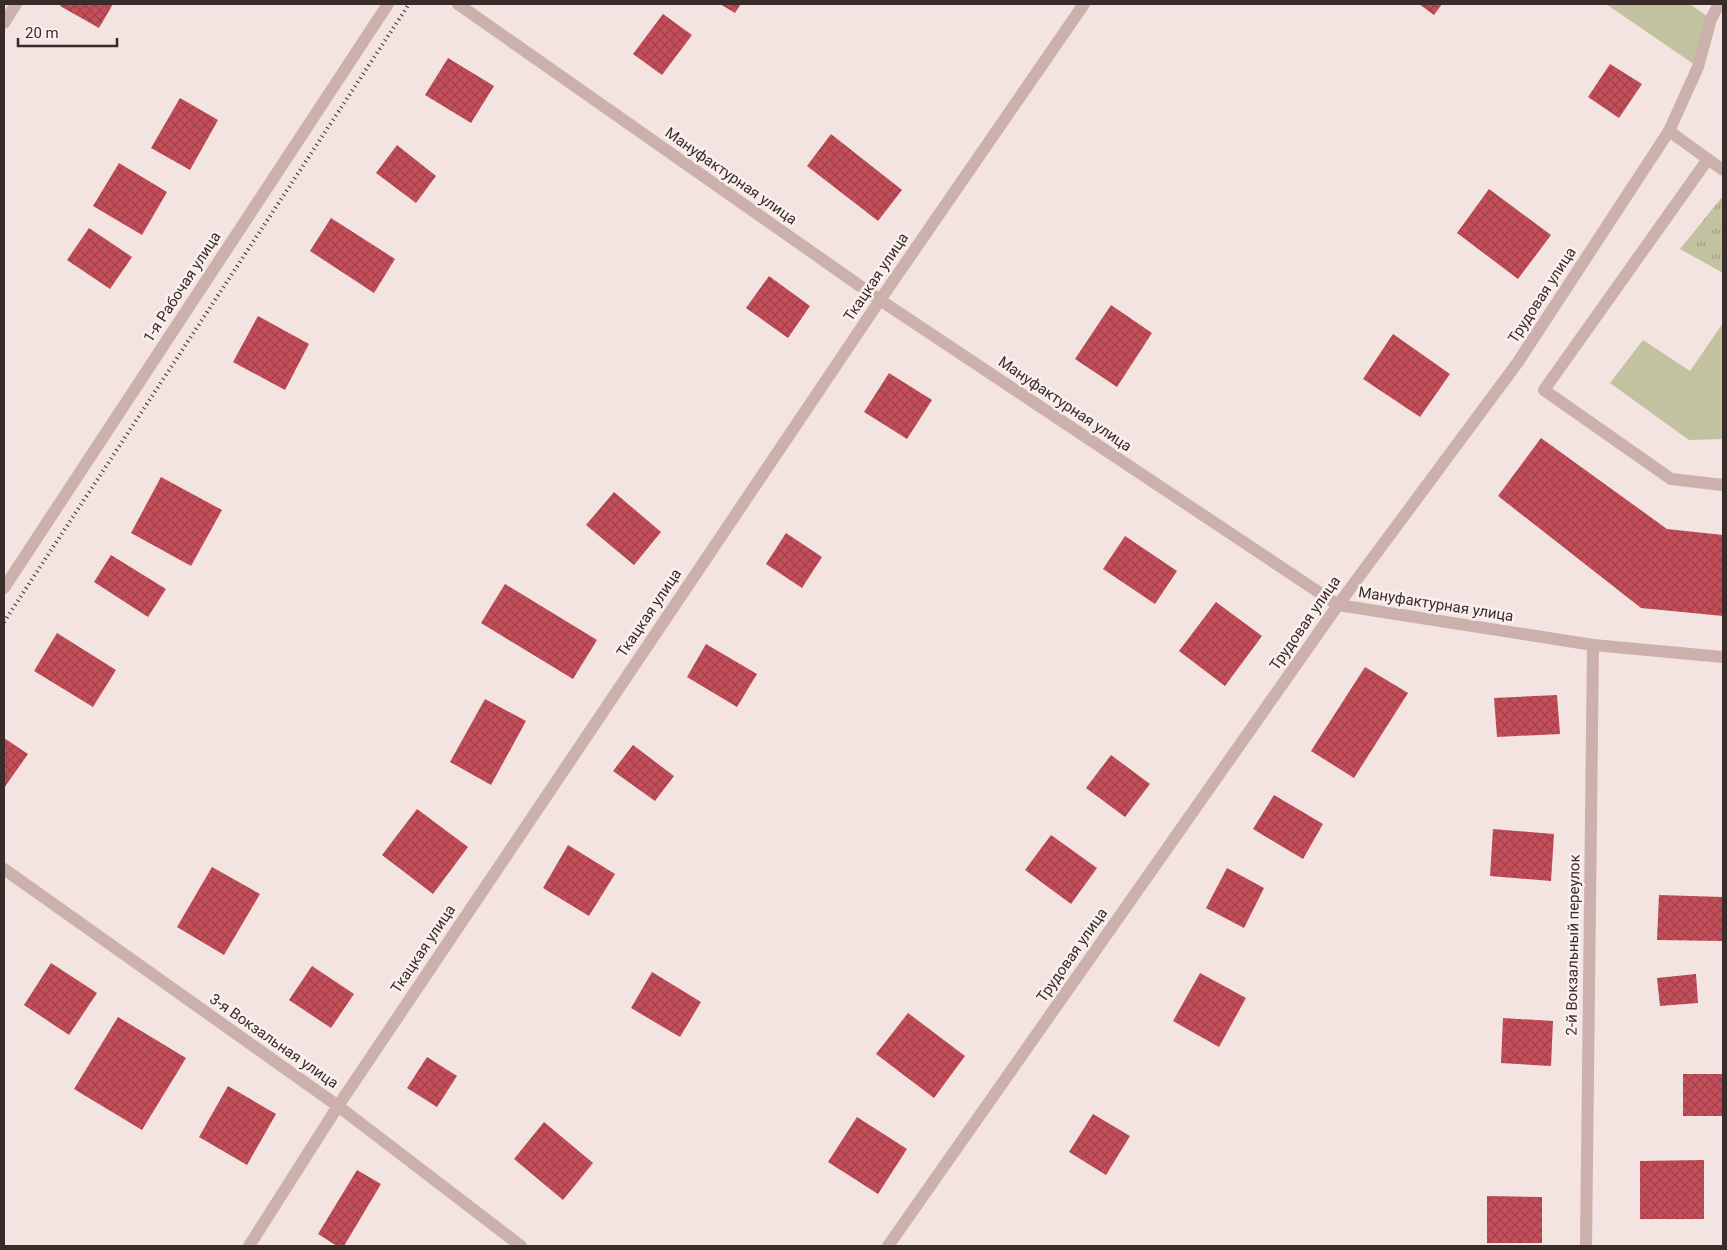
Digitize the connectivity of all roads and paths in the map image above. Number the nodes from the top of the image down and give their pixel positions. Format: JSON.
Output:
{"nodes":[{"id":1,"x":16,"y":4,"type":"edge"},
{"id":2,"x":388,"y":4,"type":"edge"},
{"id":3,"x":458,"y":4,"type":"edge"},
{"id":4,"x":1084,"y":4,"type":"edge"},
{"id":5,"x":1719,"y":4,"type":"edge"},
{"id":6,"x":4,"y":23,"type":"edge"},
{"id":7,"x":1669,"y":132,"type":"junction"},
{"id":8,"x":1708,"y":159,"type":"junction"},
{"id":9,"x":1723,"y":170,"type":"edge"},
{"id":10,"x":880,"y":300,"type":"junction"},
{"id":11,"x":1723,"y":485,"type":"edge"},
{"id":12,"x":4,"y":588,"type":"edge"},
{"id":13,"x":1338,"y":605,"type":"junction"},
{"id":14,"x":1593,"y":645,"type":"junction"},
{"id":15,"x":1723,"y":657,"type":"edge"},
{"id":16,"x":4,"y":869,"type":"edge"},
{"id":17,"x":338,"y":1106,"type":"junction"},
{"id":18,"x":249,"y":1246,"type":"edge"},
{"id":19,"x":521,"y":1246,"type":"edge"},
{"id":20,"x":888,"y":1246,"type":"edge"},
{"id":21,"x":1586,"y":1246,"type":"edge"}],
"edges":[{"from":1,"to":6,"type":"street"},
{"from":2,"to":12,"type":"street","name":"1-я Рабочая улица"},
{"from":3,"to":10,"type":"street","name":"Мануфактурная улица"},
{"from":4,"to":10,"type":"street","name":"Ткацкая улица"},
{"from":5,"to":7,"type":"street","name":"Трудовая улица"},
{"from":7,"to":8,"type":"street"},
{"from":7,"to":13,"type":"street","name":"Трудовая улица"},
{"from":8,"to":9,"type":"street"},
{"from":8,"to":11,"type":"street"},
{"from":10,"to":13,"type":"street","name":"Мануфактурная улица"},
{"from":10,"to":17,"type":"street","name":"Ткацкая улица"},
{"from":13,"to":14,"type":"street","name":"Мануфактурная улица"},
{"from":13,"to":20,"type":"street","name":"Трудовая улица"},
{"from":14,"to":15,"type":"street","name":"Мануфактурная улица"},
{"from":14,"to":21,"type":"street","name":"2-й Вокзальный переулок"},
{"from":16,"to":17,"type":"street","name":"3-я Вокзальная улица"},
{"from":17,"to":18,"type":"street","name":"Ткацкая улица"},
{"from":17,"to":19,"type":"street","name":"3-я Вокзальная улица"}]}
